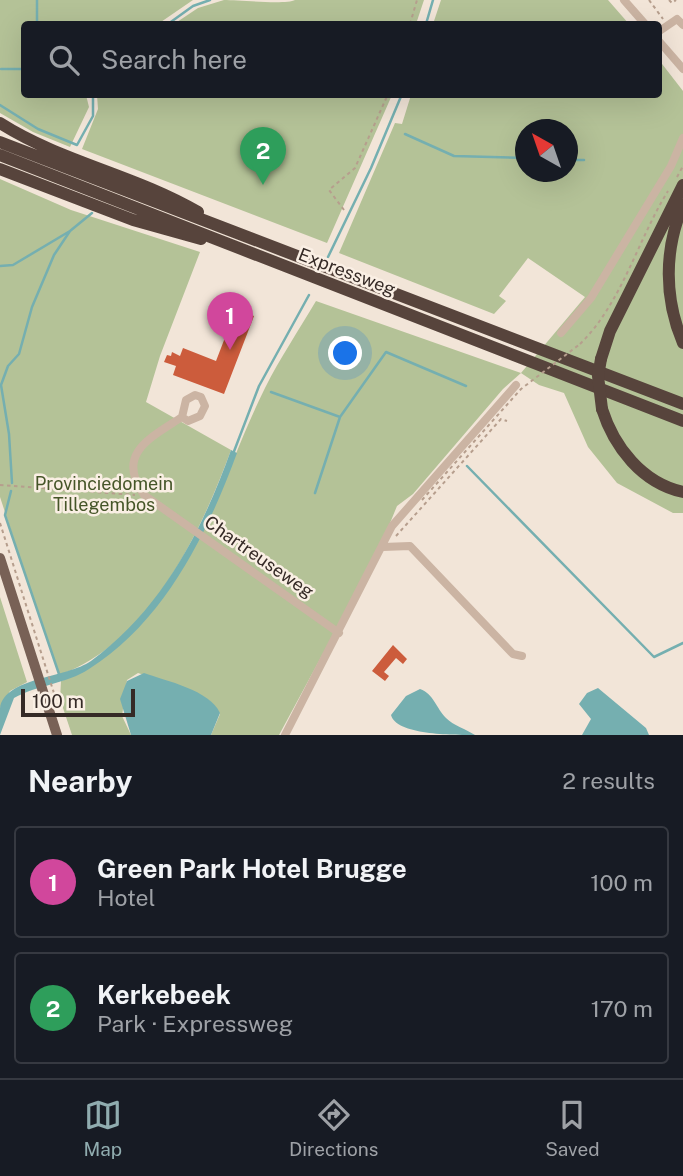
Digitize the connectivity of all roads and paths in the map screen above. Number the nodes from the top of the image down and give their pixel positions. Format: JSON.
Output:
{"nodes":[{"id":1,"x":417,"y":0,"type":"edge"},
{"id":2,"x":624,"y":0,"type":"edge"},
{"id":3,"x":649,"y":0,"type":"edge"},
{"id":4,"x":669,"y":0,"type":"edge"},
{"id":5,"x":676,"y":0,"type":"edge"},
{"id":6,"x":411,"y":21,"type":"edge"},
{"id":7,"x":642,"y":21,"type":"edge"},
{"id":8,"x":683,"y":25,"type":"edge"},
{"id":9,"x":667,"y":26,"type":"junction"},
{"id":10,"x":662,"y":30,"type":"edge"},
{"id":11,"x":662,"y":44,"type":"edge"},
{"id":12,"x":681,"y":66,"type":"edge"},
{"id":13,"x":385,"y":98,"type":"edge"},
{"id":14,"x":0,"y":123,"type":"edge"},
{"id":15,"x":683,"y":138,"type":"edge"},
{"id":16,"x":0,"y":142,"type":"edge"},
{"id":17,"x":0,"y":155,"type":"edge"},
{"id":18,"x":683,"y":166,"type":"edge"},
{"id":19,"x":0,"y":169,"type":"edge"},
{"id":20,"x":679,"y":183,"type":"edge"},
{"id":21,"x":668,"y":190,"type":"dead end"},
{"id":22,"x":683,"y":205,"type":"edge"},
{"id":23,"x":344,"y":210,"type":"dead end"},
{"id":24,"x":226,"y":228,"type":"junction"},
{"id":25,"x":236,"y":248,"type":"junction"},
{"id":26,"x":561,"y":332,"type":"dead end"},
{"id":27,"x":683,"y":343,"type":"edge"},
{"id":28,"x":516,"y":385,"type":"dead end"},
{"id":29,"x":683,"y":404,"type":"edge"},
{"id":30,"x":182,"y":417,"type":"dead end"},
{"id":31,"x":507,"y":421,"type":"dead end"},
{"id":32,"x":683,"y":421,"type":"edge"},
{"id":33,"x":0,"y":485,"type":"edge"},
{"id":34,"x":683,"y":492,"type":"edge"},
{"id":35,"x":144,"y":495,"type":"junction"},
{"id":36,"x":422,"y":500,"type":"dead end"},
{"id":37,"x":0,"y":523,"type":"edge"},
{"id":38,"x":389,"y":539,"type":"junction"},
{"id":39,"x":383,"y":547,"type":"junction"},
{"id":40,"x":0,"y":558,"type":"edge"},
{"id":41,"x":338,"y":633,"type":"junction"},
{"id":42,"x":522,"y":656,"type":"dead end"},
{"id":43,"x":46,"y":684,"type":"junction"},
{"id":44,"x":57,"y":735,"type":"edge"},
{"id":45,"x":285,"y":735,"type":"edge"}],
"edges":[{"from":1,"to":6,"type":"path"},
{"from":2,"to":7,"type":"street"},
{"from":3,"to":9,"type":"path"},
{"from":4,"to":5,"type":"path"},
{"from":8,"to":9,"type":"street"},
{"from":9,"to":10,"type":"street"},
{"from":11,"to":12,"type":"street"},
{"from":13,"to":23,"type":"path"},
{"from":14,"to":24,"type":"highway"},
{"from":15,"to":26,"type":"street"},
{"from":16,"to":24,"type":"highway","name":"Expressweg"},
{"from":17,"to":25,"type":"highway","name":"Expressweg"},
{"from":18,"to":20,"type":"path"},
{"from":19,"to":25,"type":"highway"},
{"from":20,"to":34,"type":"highway","bridge":true},
{"from":21,"to":36,"type":"path","bridge":true},
{"from":22,"to":27,"type":"highway"},
{"from":24,"to":29,"type":"highway","name":"Expressweg"},
{"from":25,"to":32,"type":"highway","name":"Expressweg"},
{"from":28,"to":38,"type":"street"},
{"from":30,"to":35,"type":"street"},
{"from":31,"to":38,"type":"path"},
{"from":33,"to":35,"type":"path"},
{"from":35,"to":41,"type":"street","name":"Chartreuseweg"},
{"from":37,"to":43,"type":"path"},
{"from":38,"to":39,"type":"street"},
{"from":39,"to":41,"type":"street"},
{"from":39,"to":42,"type":"street"},
{"from":40,"to":43,"type":"main road"},
{"from":41,"to":45,"type":"street"},
{"from":43,"to":44,"type":"main road"}]}
